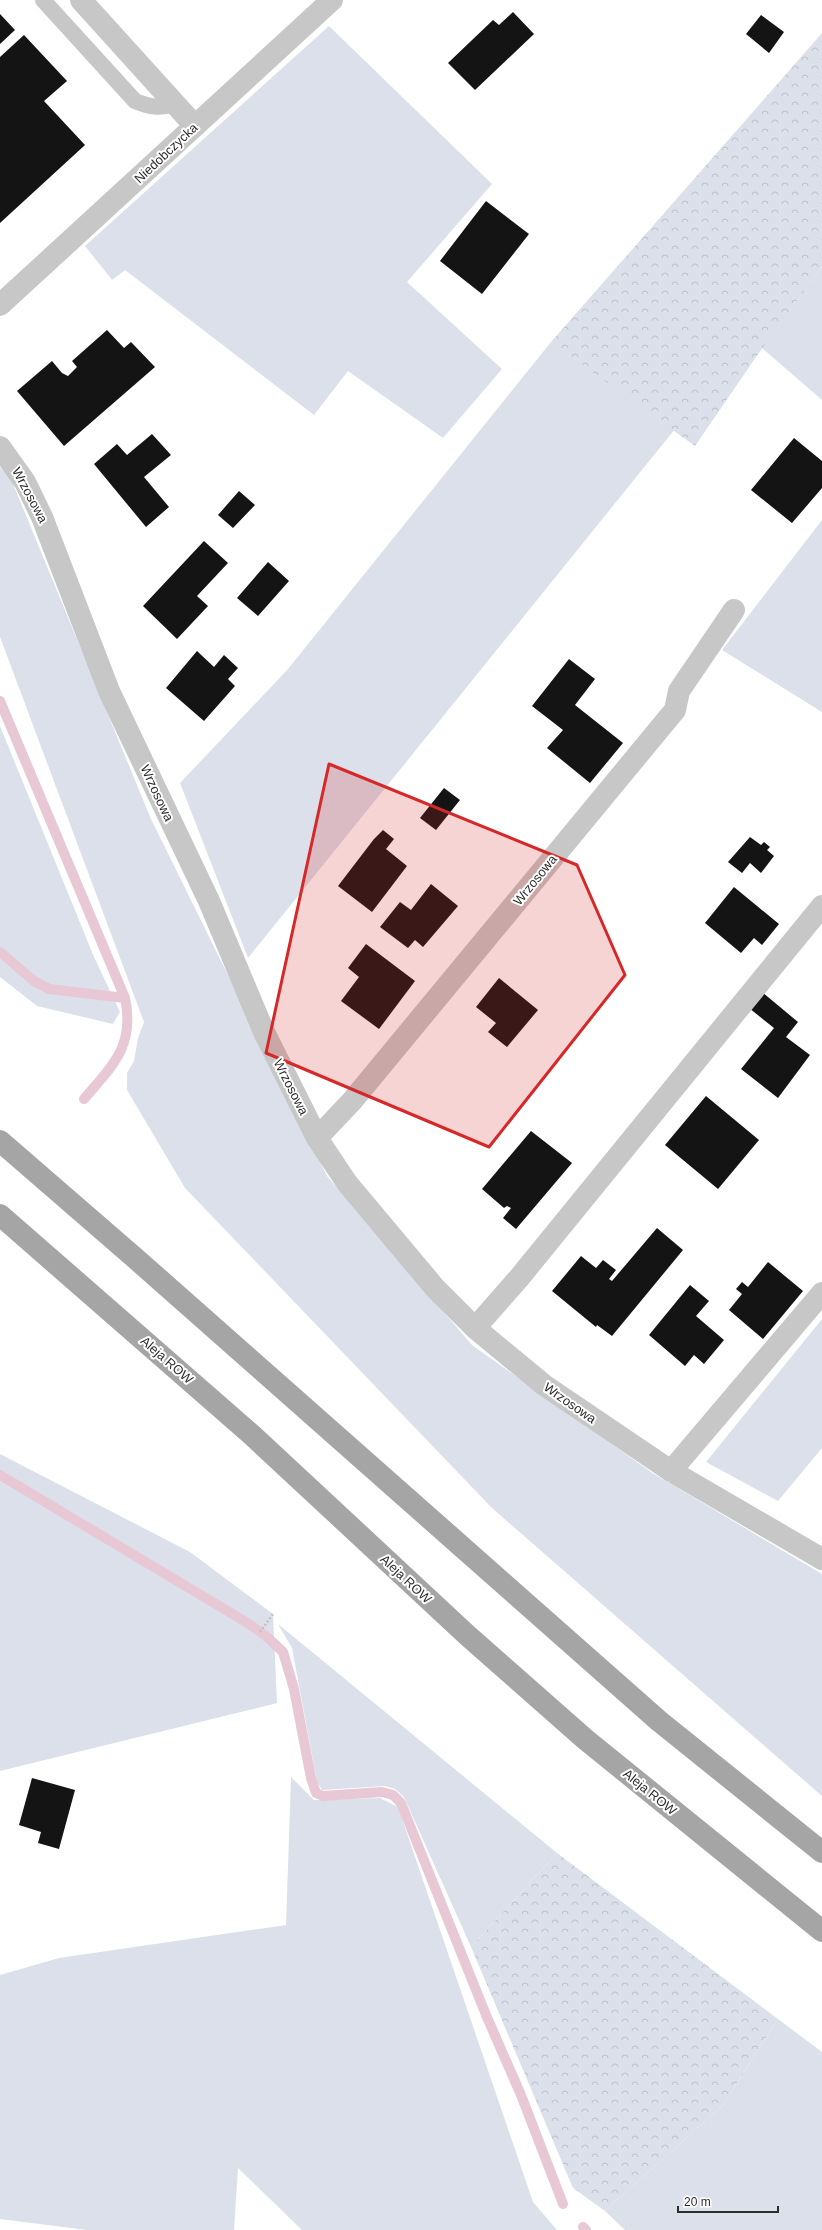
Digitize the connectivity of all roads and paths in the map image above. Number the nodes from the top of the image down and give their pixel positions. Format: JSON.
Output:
{"nodes":[{"id":1,"x":43,"y":0,"type":"edge"},
{"id":2,"x":81,"y":0,"type":"edge"},
{"id":3,"x":332,"y":0,"type":"edge"},
{"id":4,"x":175,"y":104,"type":"junction"},
{"id":5,"x":195,"y":126,"type":"junction"},
{"id":6,"x":0,"y":305,"type":"edge"},
{"id":7,"x":0,"y":447,"type":"edge"},
{"id":8,"x":734,"y":610,"type":"dead end"},
{"id":9,"x":822,"y":906,"type":"edge"},
{"id":10,"x":317,"y":1138,"type":"junction"},
{"id":11,"x":0,"y":1141,"type":"edge"},
{"id":12,"x":0,"y":1215,"type":"edge"},
{"id":13,"x":822,"y":1293,"type":"edge"},
{"id":14,"x":475,"y":1328,"type":"junction"},
{"id":15,"x":671,"y":1471,"type":"junction"},
{"id":16,"x":822,"y":1559,"type":"edge"},
{"id":17,"x":273,"y":1614,"type":"dead end"},
{"id":18,"x":260,"y":1632,"type":"dead end"},
{"id":19,"x":822,"y":1852,"type":"edge"},
{"id":20,"x":822,"y":1931,"type":"edge"}],
"edges":[{"from":1,"to":4,"type":"lane"},
{"from":2,"to":4,"type":"street"},
{"from":3,"to":5,"type":"street","name":"Niedobczycka"},
{"from":4,"to":5,"type":"street"},
{"from":5,"to":6,"type":"street","name":"Niedobczycka"},
{"from":7,"to":10,"type":"street","name":"Wrzosowa"},
{"from":8,"to":10,"type":"street","name":"Wrzosowa"},
{"from":9,"to":14,"type":"street"},
{"from":10,"to":14,"type":"street","name":"Wrzosowa"},
{"from":11,"to":19,"type":"main road"},
{"from":12,"to":20,"type":"main road","name":"Aleja ROW"},
{"from":13,"to":15,"type":"street"},
{"from":14,"to":15,"type":"street","name":"Wrzosowa"},
{"from":15,"to":16,"type":"street","name":"Wrzosowa"},
{"from":17,"to":18,"type":"path"}]}
